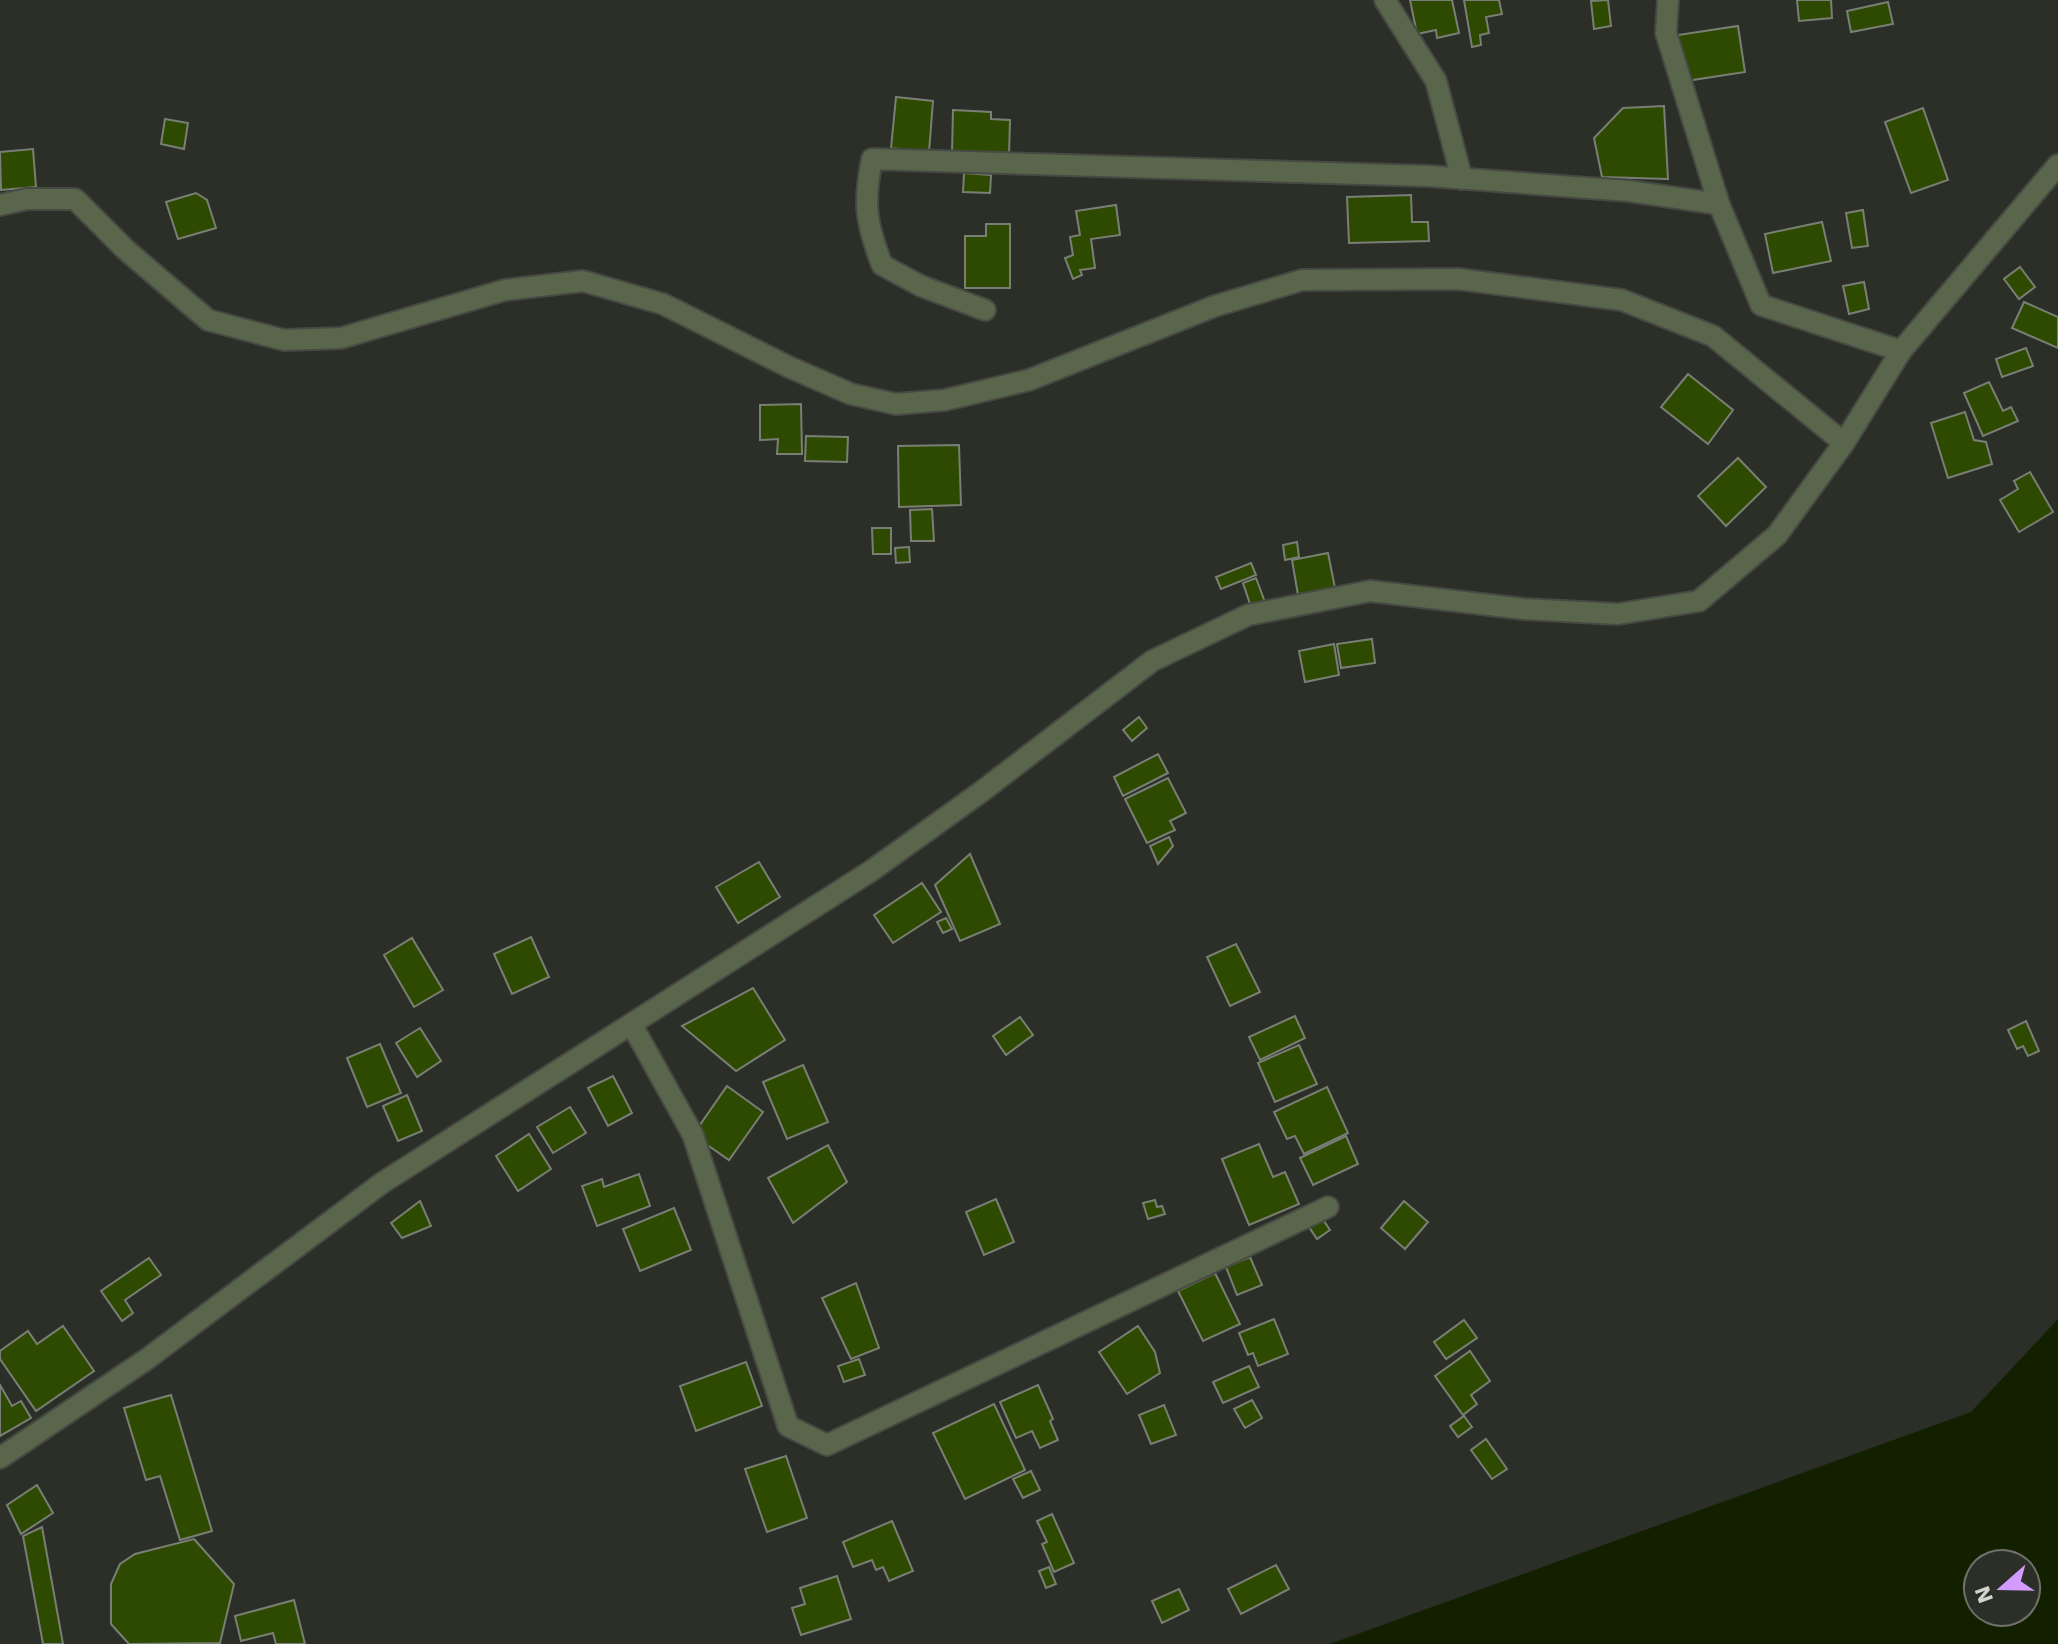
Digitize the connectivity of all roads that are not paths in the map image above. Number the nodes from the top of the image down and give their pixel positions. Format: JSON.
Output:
{"nodes":[{"id":1,"x":1385,"y":0,"type":"edge"},
{"id":2,"x":1668,"y":0,"type":"edge"},
{"id":3,"x":2058,"y":165,"type":"edge"},
{"id":4,"x":1462,"y":179,"type":"junction"},
{"id":5,"x":1719,"y":204,"type":"junction"},
{"id":6,"x":0,"y":205,"type":"edge"},
{"id":7,"x":985,"y":310,"type":"dead end"},
{"id":8,"x":1901,"y":351,"type":"junction"},
{"id":9,"x":1844,"y":443,"type":"junction"},
{"id":10,"x":632,"y":1025,"type":"junction"},
{"id":11,"x":1328,"y":1207,"type":"dead end"},
{"id":12,"x":0,"y":1458,"type":"edge"}],
"edges":[{"from":1,"to":4,"type":"street"},
{"from":2,"to":5,"type":"street"},
{"from":3,"to":8,"type":"street"},
{"from":4,"to":5,"type":"street"},
{"from":4,"to":7,"type":"street"},
{"from":5,"to":8,"type":"street"},
{"from":6,"to":9,"type":"street"},
{"from":8,"to":9,"type":"street"},
{"from":9,"to":10,"type":"street"},
{"from":10,"to":11,"type":"street"},
{"from":10,"to":12,"type":"street"}]}
